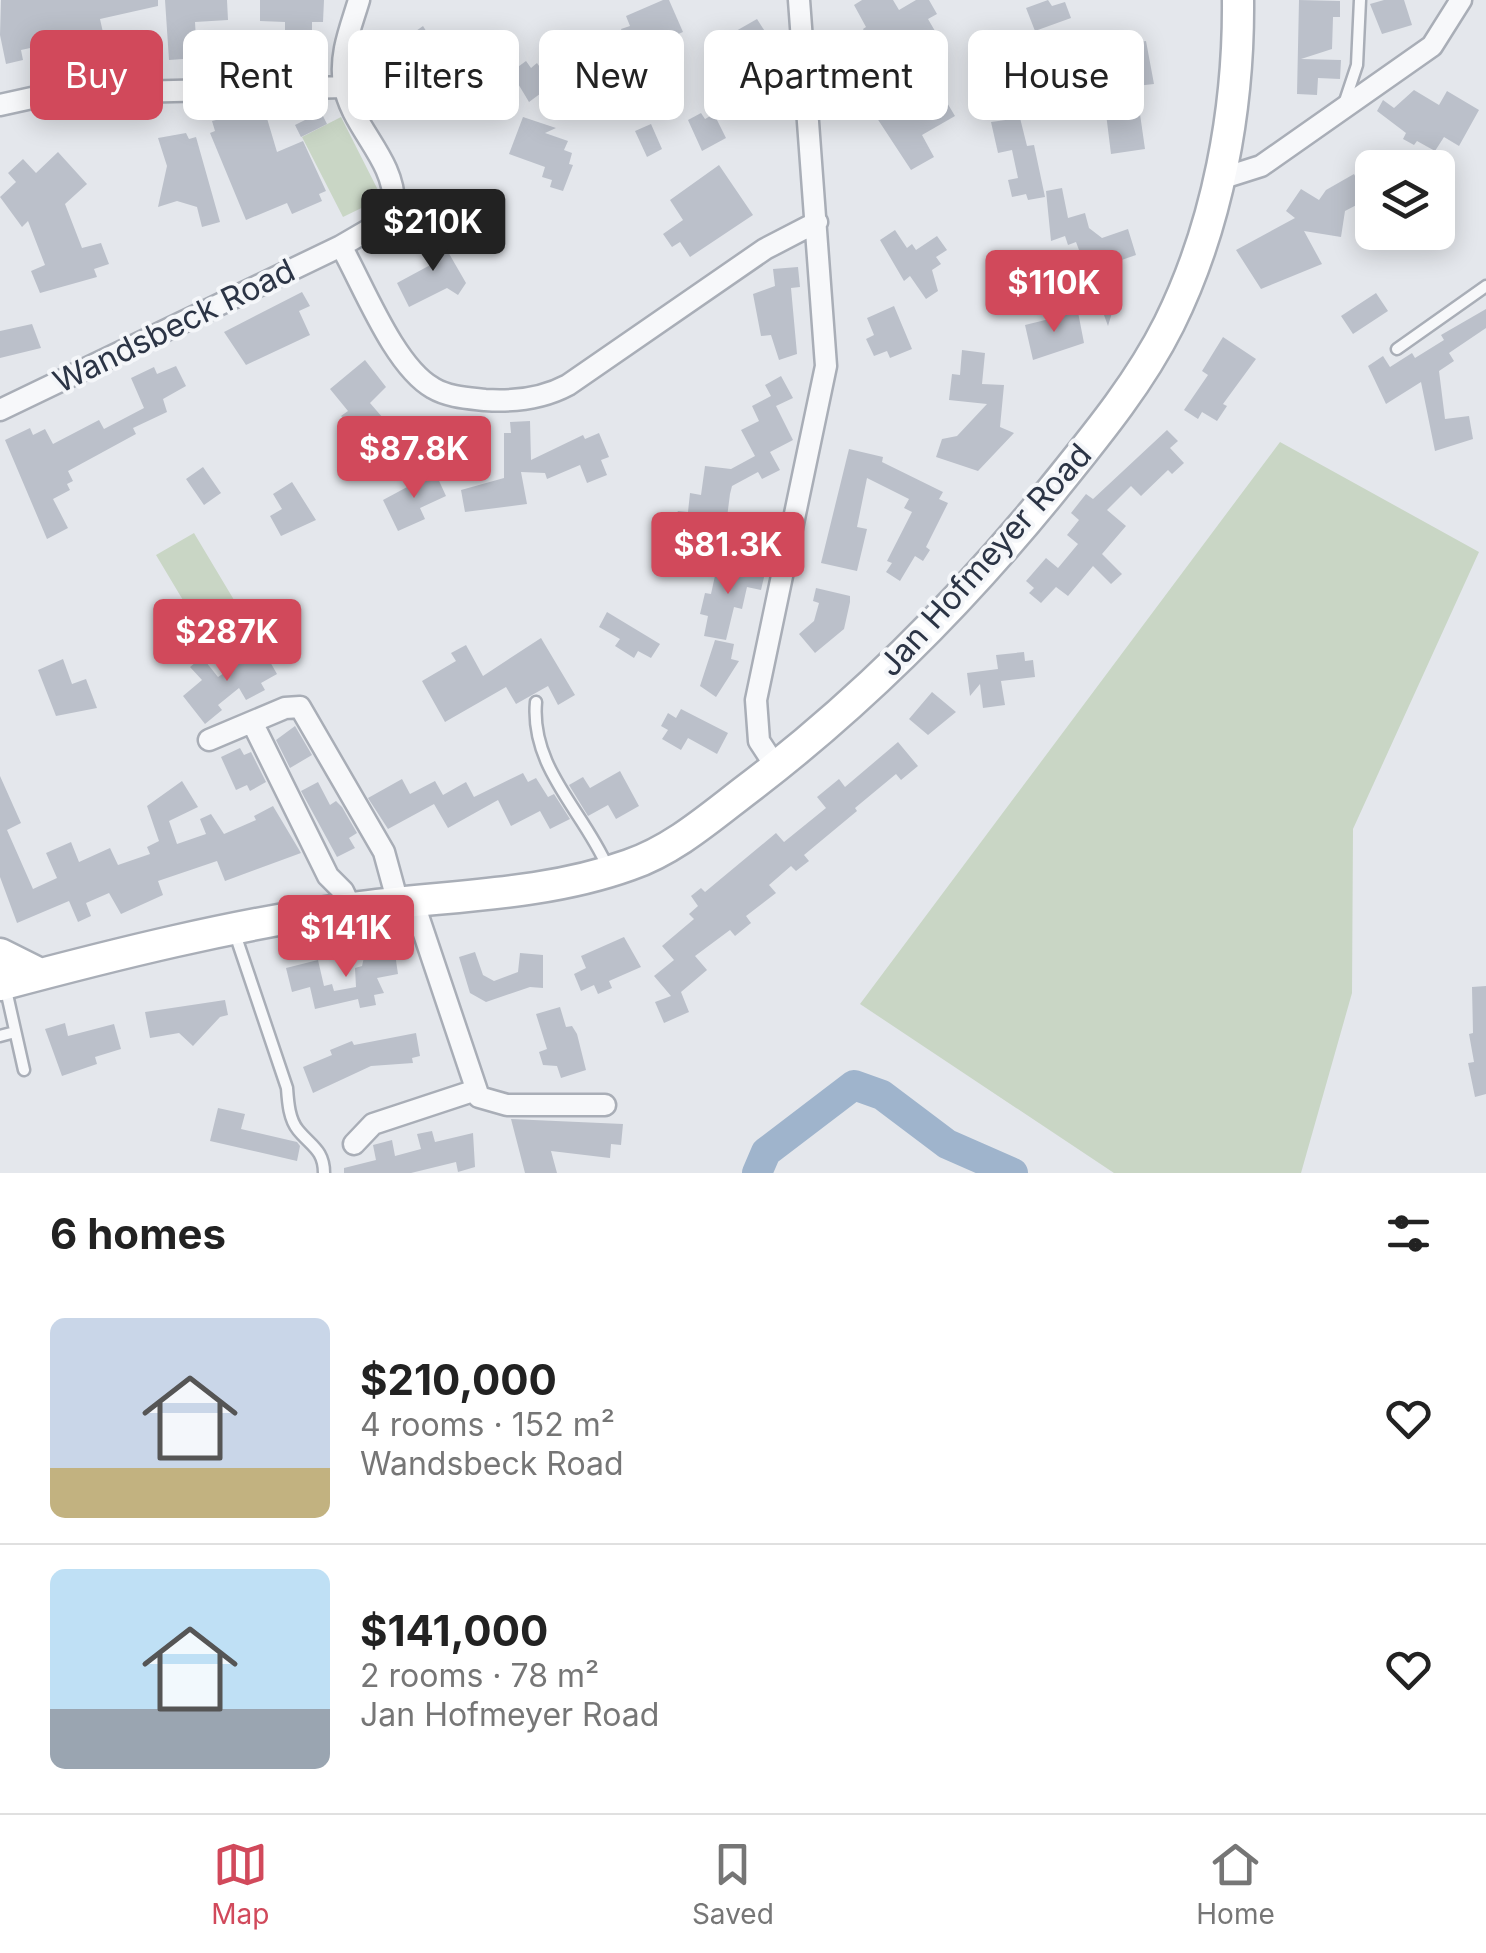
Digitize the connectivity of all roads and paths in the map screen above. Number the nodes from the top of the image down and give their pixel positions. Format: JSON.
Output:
{"nodes":[{"id":1,"x":360,"y":0,"type":"edge"},
{"id":2,"x":799,"y":0,"type":"edge"},
{"id":3,"x":1238,"y":0,"type":"edge"},
{"id":4,"x":1360,"y":0,"type":"edge"},
{"id":5,"x":1461,"y":0,"type":"edge"},
{"id":6,"x":344,"y":86,"type":"junction"},
{"id":7,"x":0,"y":105,"type":"edge"},
{"id":8,"x":1342,"y":110,"type":"junction"},
{"id":9,"x":1220,"y":179,"type":"junction"},
{"id":10,"x":817,"y":222,"type":"junction"},
{"id":11,"x":341,"y":246,"type":"junction"},
{"id":12,"x":1486,"y":286,"type":"edge"},
{"id":13,"x":1397,"y":349,"type":"dead end"},
{"id":14,"x":0,"y":410,"type":"edge"},
{"id":15,"x":536,"y":702,"type":"dead end"},
{"id":16,"x":252,"y":722,"type":"junction"},
{"id":17,"x":209,"y":740,"type":"dead end"},
{"id":18,"x":776,"y":767,"type":"junction"},
{"id":19,"x":610,"y":872,"type":"junction"},
{"id":20,"x":406,"y":902,"type":"junction"},
{"id":21,"x":351,"y":908,"type":"junction"},
{"id":22,"x":233,"y":928,"type":"junction"},
{"id":23,"x":1,"y":974,"type":"edge"},
{"id":24,"x":14,"y":1032,"type":"junction"},
{"id":25,"x":0,"y":1036,"type":"edge"},
{"id":26,"x":24,"y":1070,"type":"dead end"},
{"id":27,"x":474,"y":1091,"type":"junction"},
{"id":28,"x":605,"y":1106,"type":"dead end"},
{"id":29,"x":354,"y":1144,"type":"dead end"},
{"id":30,"x":324,"y":1173,"type":"edge"}],
"edges":[{"from":1,"to":6,"type":"street"},
{"from":2,"to":10,"type":"street"},
{"from":3,"to":9,"type":"street","name":"Jan Hofmeyer Road"},
{"from":4,"to":8,"type":"lane"},
{"from":5,"to":8,"type":"street"},
{"from":6,"to":7,"type":"street"},
{"from":6,"to":11,"type":"street","name":"Wandsbeck Road"},
{"from":8,"to":9,"type":"street"},
{"from":9,"to":18,"type":"street","name":"Jan Hofmeyer Road"},
{"from":10,"to":11,"type":"street"},
{"from":10,"to":18,"type":"street"},
{"from":11,"to":14,"type":"street","name":"Wandsbeck Road"},
{"from":12,"to":13,"type":"lane"},
{"from":15,"to":19,"type":"lane"},
{"from":16,"to":17,"type":"street"},
{"from":16,"to":20,"type":"street"},
{"from":16,"to":21,"type":"street"},
{"from":18,"to":19,"type":"street","name":"Jan Hofmeyer Road"},
{"from":19,"to":20,"type":"street","name":"Jan Hofmeyer Road"},
{"from":20,"to":21,"type":"street","name":"Jan Hofmeyer Road"},
{"from":20,"to":27,"type":"street"},
{"from":21,"to":22,"type":"street","name":"Jan Hofmeyer Road"},
{"from":22,"to":23,"type":"street","name":"Jan Hofmeyer Road"},
{"from":22,"to":30,"type":"lane"},
{"from":23,"to":24,"type":"lane"},
{"from":24,"to":25,"type":"lane"},
{"from":24,"to":26,"type":"lane"},
{"from":27,"to":28,"type":"street"},
{"from":27,"to":29,"type":"street"}]}
